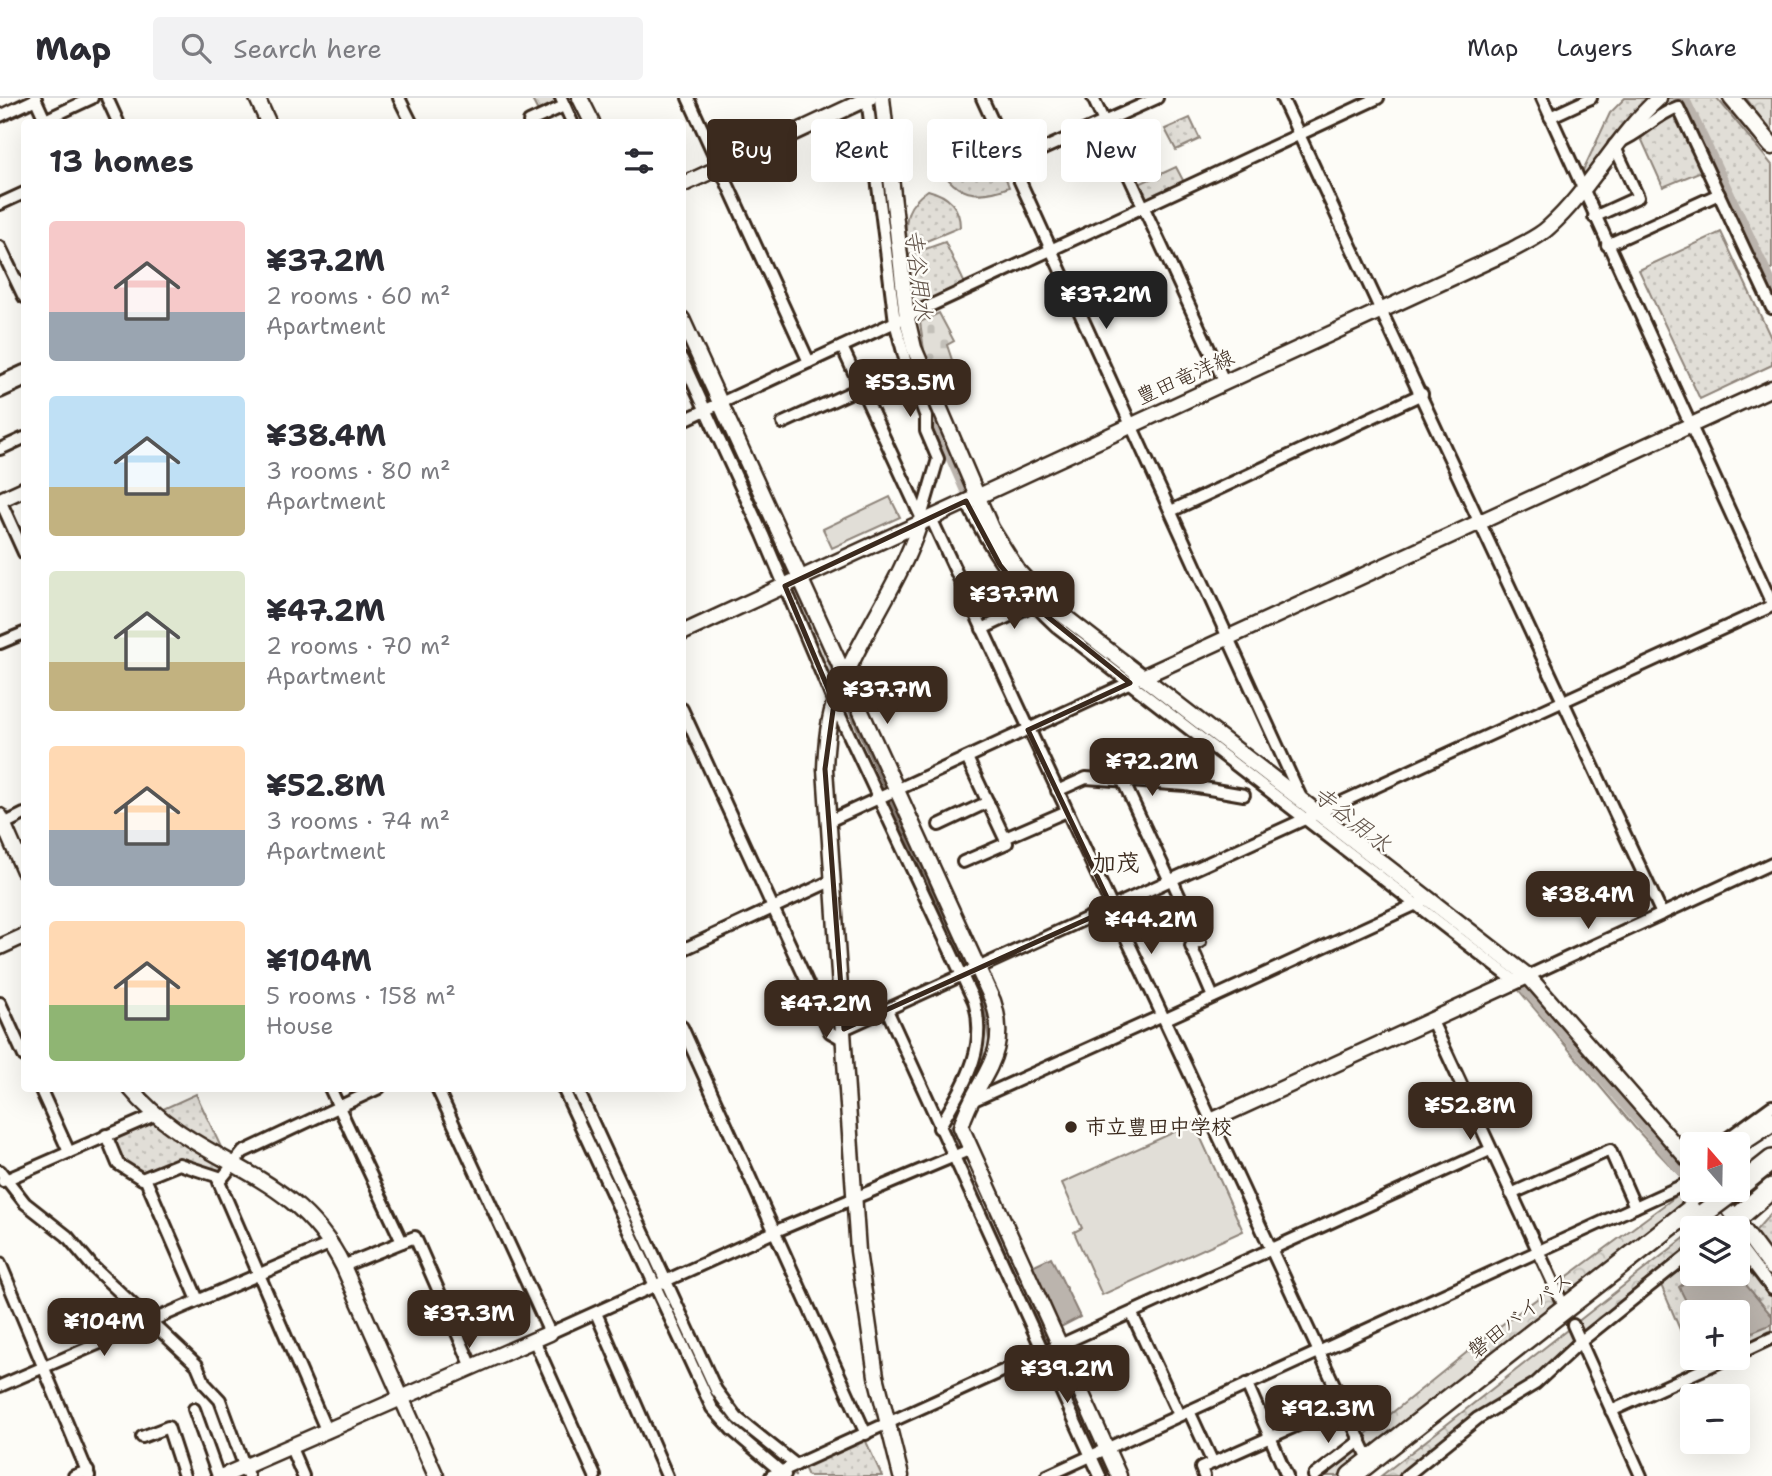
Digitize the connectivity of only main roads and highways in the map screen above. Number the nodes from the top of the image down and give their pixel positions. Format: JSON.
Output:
{"nodes":[{"id":1,"x":1732,"y":98,"type":"edge"},
{"id":2,"x":1772,"y":146,"type":"edge"},
{"id":3,"x":1772,"y":1121,"type":"edge"},
{"id":4,"x":1750,"y":1135,"type":"edge"},
{"id":5,"x":1772,"y":1146,"type":"edge"},
{"id":6,"x":1772,"y":1160,"type":"edge"},
{"id":7,"x":1750,"y":1167,"type":"edge"},
{"id":8,"x":1750,"y":1174,"type":"edge"},
{"id":9,"x":1772,"y":1189,"type":"edge"},
{"id":10,"x":1682,"y":1202,"type":"edge"},
{"id":11,"x":1683,"y":1202,"type":"edge"},
{"id":12,"x":1740,"y":1216,"type":"edge"},
{"id":13,"x":1351,"y":1476,"type":"edge"},
{"id":14,"x":1370,"y":1476,"type":"edge"}],
"edges":[{"from":1,"to":2,"type":"main road"},
{"from":3,"to":4,"type":"highway"},
{"from":5,"to":7,"type":"highway","name":"磐田バイパス"},
{"from":6,"to":8,"type":"highway","name":"磐田バイパス"},
{"from":9,"to":12,"type":"highway"},
{"from":10,"to":13,"type":"highway","name":"磐田バイパス"},
{"from":11,"to":14,"type":"highway","name":"磐田バイパス"}]}
